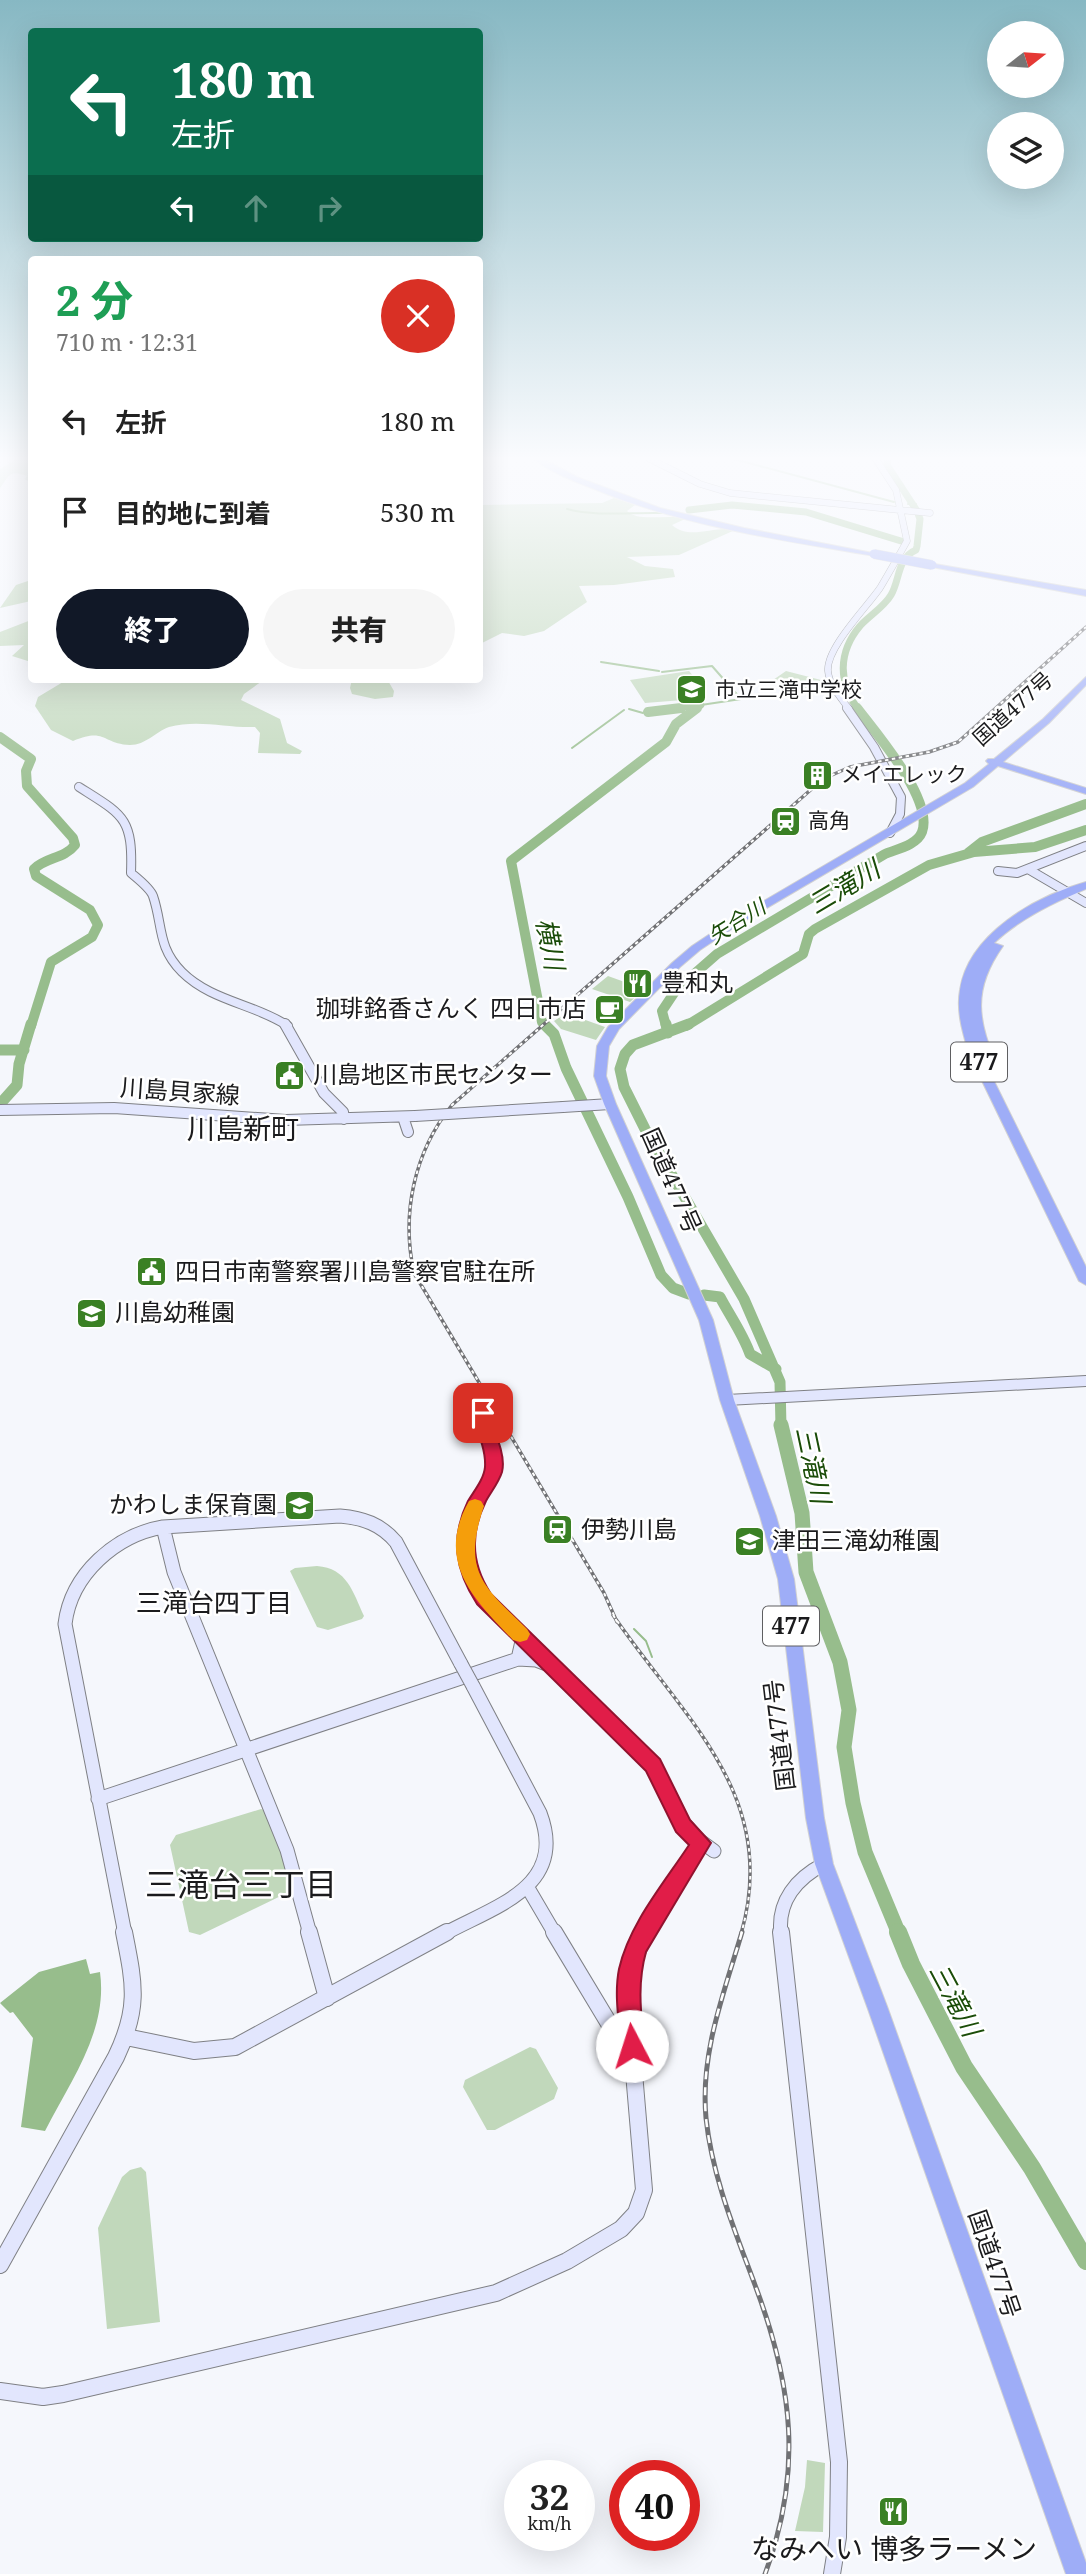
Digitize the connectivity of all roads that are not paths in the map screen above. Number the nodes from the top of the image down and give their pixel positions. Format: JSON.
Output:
{"nodes":[{"id":1,"x":886,"y":578,"type":"edge"},
{"id":2,"x":1010,"y":578,"type":"edge"},
{"id":3,"x":1017,"y":578,"type":"edge"},
{"id":4,"x":1086,"y":592,"type":"edge"},
{"id":5,"x":1086,"y":673,"type":"edge"},
{"id":6,"x":1086,"y":682,"type":"edge"},
{"id":7,"x":995,"y":763,"type":"junction"},
{"id":8,"x":79,"y":787,"type":"dead end"},
{"id":9,"x":1086,"y":789,"type":"edge"},
{"id":10,"x":890,"y":833,"type":"junction"},
{"id":11,"x":1086,"y":846,"type":"edge"},
{"id":12,"x":1028,"y":869,"type":"junction"},
{"id":13,"x":998,"y":871,"type":"dead end"},
{"id":14,"x":1079,"y":889,"type":"edge"},
{"id":15,"x":1086,"y":903,"type":"edge"},
{"id":16,"x":603,"y":1104,"type":"junction"},
{"id":17,"x":4,"y":1110,"type":"edge"},
{"id":18,"x":403,"y":1117,"type":"junction"},
{"id":19,"x":344,"y":1119,"type":"junction"},
{"id":20,"x":408,"y":1132,"type":"dead end"},
{"id":21,"x":1086,"y":1260,"type":"edge"},
{"id":22,"x":1086,"y":1281,"type":"edge"},
{"id":23,"x":1086,"y":1381,"type":"edge"},
{"id":24,"x":735,"y":1399,"type":"junction"},
{"id":25,"x":483,"y":1413,"type":"dead end"},
{"id":26,"x":163,"y":1527,"type":"junction"},
{"id":27,"x":523,"y":1637,"type":"junction"},
{"id":28,"x":518,"y":1659,"type":"junction"},
{"id":29,"x":554,"y":1667,"type":"junction"},
{"id":30,"x":247,"y":1750,"type":"junction"},
{"id":31,"x":98,"y":1799,"type":"junction"},
{"id":32,"x":824,"y":1864,"type":"junction"},
{"id":33,"x":528,"y":1888,"type":"junction"},
{"id":34,"x":327,"y":1998,"type":"junction"},
{"id":35,"x":126,"y":2037,"type":"junction"},
{"id":36,"x":635,"y":2066,"type":"junction"},
{"id":37,"x":0,"y":2265,"type":"edge"},
{"id":38,"x":0,"y":2391,"type":"edge"},
{"id":39,"x":832,"y":2574,"type":"edge"},
{"id":40,"x":1078,"y":2574,"type":"edge"}],
"edges":[{"from":1,"to":10,"type":"street"},
{"from":2,"to":4,"type":"highway"},
{"from":3,"to":4,"type":"highway"},
{"from":5,"to":7,"type":"highway","name":"国道477号","number":"477"},
{"from":6,"to":7,"type":"highway","name":"国道477号","number":"477"},
{"from":7,"to":9,"type":"highway"},
{"from":7,"to":10,"type":"highway","name":"国道477号","number":"477"},
{"from":8,"to":19,"type":"street"},
{"from":10,"to":16,"type":"highway","name":"国道477号","number":"477"},
{"from":11,"to":12,"type":"street"},
{"from":12,"to":13,"type":"street"},
{"from":12,"to":14,"type":"street"},
{"from":14,"to":15,"type":"street"},
{"from":14,"to":21,"type":"highway","number":"477"},
{"from":14,"to":22,"type":"highway","number":"477"},
{"from":16,"to":18,"type":"street","name":"川島貝家線","bridge":true},
{"from":16,"to":24,"type":"highway","name":"国道477号","number":"477"},
{"from":17,"to":19,"type":"street","name":"川島貝家線"},
{"from":18,"to":19,"type":"street","name":"川島貝家線"},
{"from":18,"to":20,"type":"street"},
{"from":23,"to":24,"type":"street"},
{"from":24,"to":32,"type":"highway","name":"国道477号","number":"477"},
{"from":25,"to":27,"type":"street"},
{"from":26,"to":30,"type":"street"},
{"from":26,"to":31,"type":"street"},
{"from":26,"to":33,"type":"street","bridge":true},
{"from":27,"to":28,"type":"street"},
{"from":27,"to":29,"type":"street"},
{"from":28,"to":29,"type":"street"},
{"from":28,"to":30,"type":"street"},
{"from":29,"to":36,"type":"street"},
{"from":30,"to":31,"type":"street"},
{"from":30,"to":34,"type":"street"},
{"from":31,"to":35,"type":"street"},
{"from":32,"to":39,"type":"street"},
{"from":32,"to":40,"type":"highway","name":"国道477号","number":"477"},
{"from":33,"to":34,"type":"street"},
{"from":33,"to":36,"type":"street"},
{"from":34,"to":35,"type":"street"},
{"from":35,"to":37,"type":"street"},
{"from":36,"to":38,"type":"street"}]}
